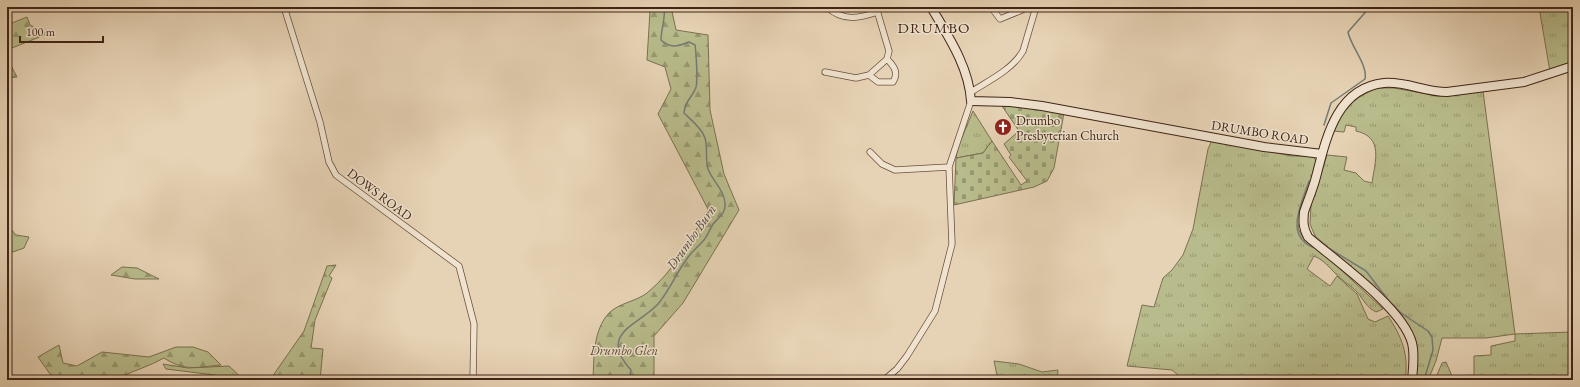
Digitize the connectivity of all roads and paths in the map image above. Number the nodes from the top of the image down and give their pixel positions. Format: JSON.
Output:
{"nodes":[{"id":1,"x":284,"y":7,"type":"edge"},
{"id":2,"x":827,"y":7,"type":"edge"},
{"id":3,"x":931,"y":7,"type":"edge"},
{"id":4,"x":991,"y":7,"type":"edge"},
{"id":5,"x":1036,"y":7,"type":"edge"},
{"id":6,"x":877,"y":9,"type":"edge"},
{"id":7,"x":1022,"y":10,"type":"dead end"},
{"id":8,"x":887,"y":59,"type":"junction"},
{"id":9,"x":1573,"y":66,"type":"edge"},
{"id":10,"x":825,"y":72,"type":"dead end"},
{"id":11,"x":869,"y":75,"type":"junction"},
{"id":12,"x":970,"y":92,"type":"junction"},
{"id":13,"x":971,"y":101,"type":"junction"},
{"id":14,"x":870,"y":152,"type":"dead end"},
{"id":15,"x":1322,"y":154,"type":"junction"},
{"id":16,"x":949,"y":167,"type":"junction"},
{"id":17,"x":473,"y":380,"type":"edge"},
{"id":18,"x":884,"y":380,"type":"edge"},
{"id":19,"x":1412,"y":380,"type":"edge"}],
"edges":[{"from":1,"to":17,"type":"street","name":"DOWS ROAD"},
{"from":2,"to":6,"type":"street"},
{"from":3,"to":12,"type":"street"},
{"from":4,"to":7,"type":"street"},
{"from":5,"to":12,"type":"street"},
{"from":6,"to":8,"type":"street"},
{"from":8,"to":11,"type":"street"},
{"from":8,"to":11,"type":"street"},
{"from":9,"to":15,"type":"street"},
{"from":10,"to":11,"type":"street"},
{"from":12,"to":13,"type":"street"},
{"from":13,"to":15,"type":"street","name":"DRUMBO ROAD"},
{"from":13,"to":16,"type":"street"},
{"from":14,"to":16,"type":"street"},
{"from":15,"to":19,"type":"street","name":"DRUMBO ROAD"},
{"from":16,"to":18,"type":"street"}]}
